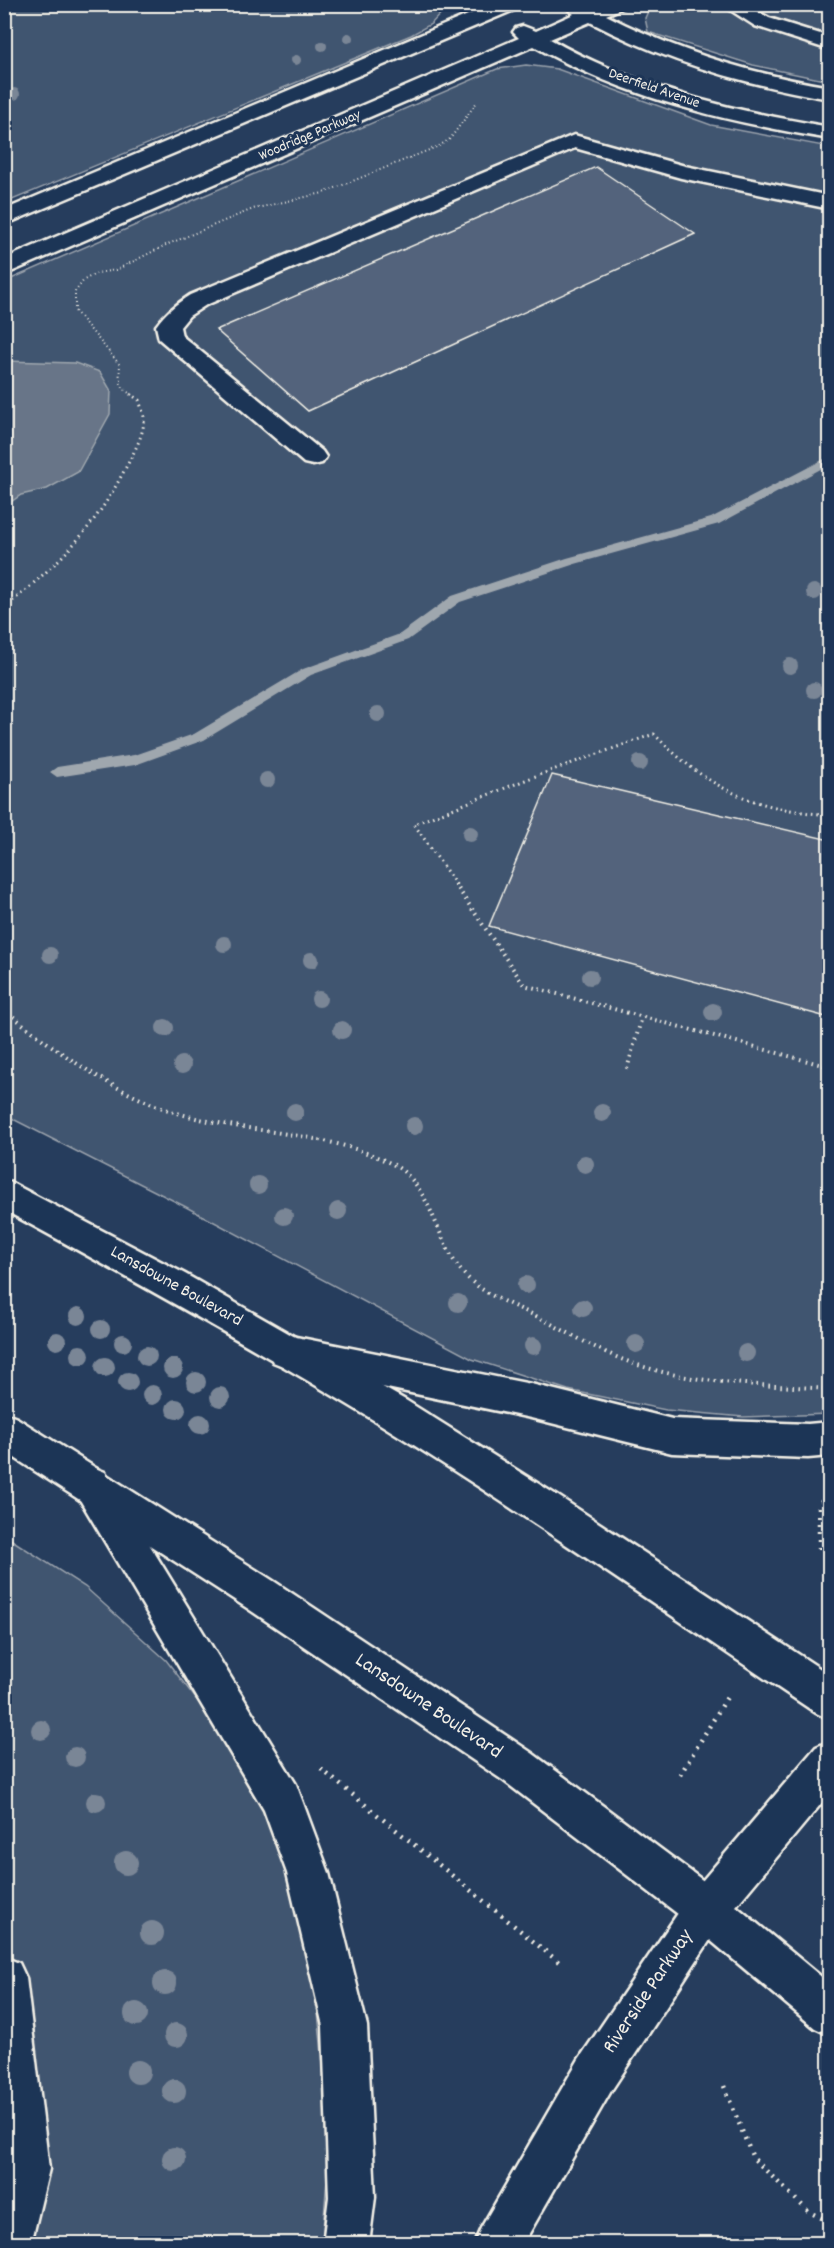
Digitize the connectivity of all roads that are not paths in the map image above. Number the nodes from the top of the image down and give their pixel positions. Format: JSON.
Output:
{"nodes":[{"id":1,"x":512,"y":4,"type":"edge"},
{"id":2,"x":570,"y":4,"type":"edge"},
{"id":3,"x":615,"y":4,"type":"edge"},
{"id":4,"x":730,"y":4,"type":"edge"},
{"id":5,"x":482,"y":9,"type":"edge"},
{"id":6,"x":590,"y":15,"type":"junction"},
{"id":7,"x":536,"y":39,"type":"junction"},
{"id":8,"x":830,"y":44,"type":"edge"},
{"id":9,"x":830,"y":93,"type":"edge"},
{"id":10,"x":830,"y":133,"type":"edge"},
{"id":11,"x":830,"y":203,"type":"edge"},
{"id":12,"x":4,"y":218,"type":"edge"},
{"id":13,"x":4,"y":268,"type":"edge"},
{"id":14,"x":313,"y":457,"type":"dead end"},
{"id":15,"x":4,"y":1193,"type":"edge"},
{"id":16,"x":286,"y":1351,"type":"junction"},
{"id":17,"x":4,"y":1430,"type":"edge"},
{"id":18,"x":830,"y":1439,"type":"edge"},
{"id":19,"x":92,"y":1485,"type":"junction"},
{"id":20,"x":830,"y":1699,"type":"edge"},
{"id":21,"x":830,"y":1761,"type":"edge"},
{"id":22,"x":706,"y":1909,"type":"junction"},
{"id":23,"x":4,"y":1978,"type":"edge"},
{"id":24,"x":830,"y":2013,"type":"edge"},
{"id":25,"x":12,"y":2201,"type":"edge"},
{"id":26,"x":346,"y":2244,"type":"edge"},
{"id":27,"x":497,"y":2244,"type":"edge"}],
"edges":[{"from":1,"to":5,"type":"street"},
{"from":2,"to":6,"type":"street"},
{"from":3,"to":6,"type":"street","name":"Woodridge Parkway"},
{"from":4,"to":8,"type":"street"},
{"from":5,"to":7,"type":"street","name":"Deerfield Avenue"},
{"from":5,"to":12,"type":"street"},
{"from":6,"to":7,"type":"street","name":"Woodridge Parkway"},
{"from":6,"to":9,"type":"street"},
{"from":7,"to":10,"type":"street","name":"Deerfield Avenue"},
{"from":7,"to":13,"type":"street","name":"Woodridge Parkway"},
{"from":11,"to":14,"type":"street"},
{"from":15,"to":16,"type":"street","name":"Lansdowne Boulevard"},
{"from":16,"to":18,"type":"street"},
{"from":16,"to":20,"type":"street","name":"Lansdowne Boulevard"},
{"from":17,"to":19,"type":"street","name":"Lansdowne Boulevard"},
{"from":19,"to":22,"type":"street","name":"Lansdowne Boulevard"},
{"from":19,"to":26,"type":"street"},
{"from":21,"to":22,"type":"street","name":"Riverside Parkway"},
{"from":22,"to":24,"type":"street","name":"Lansdowne Boulevard"},
{"from":22,"to":27,"type":"street","name":"Riverside Parkway"},
{"from":23,"to":25,"type":"street"}]}
